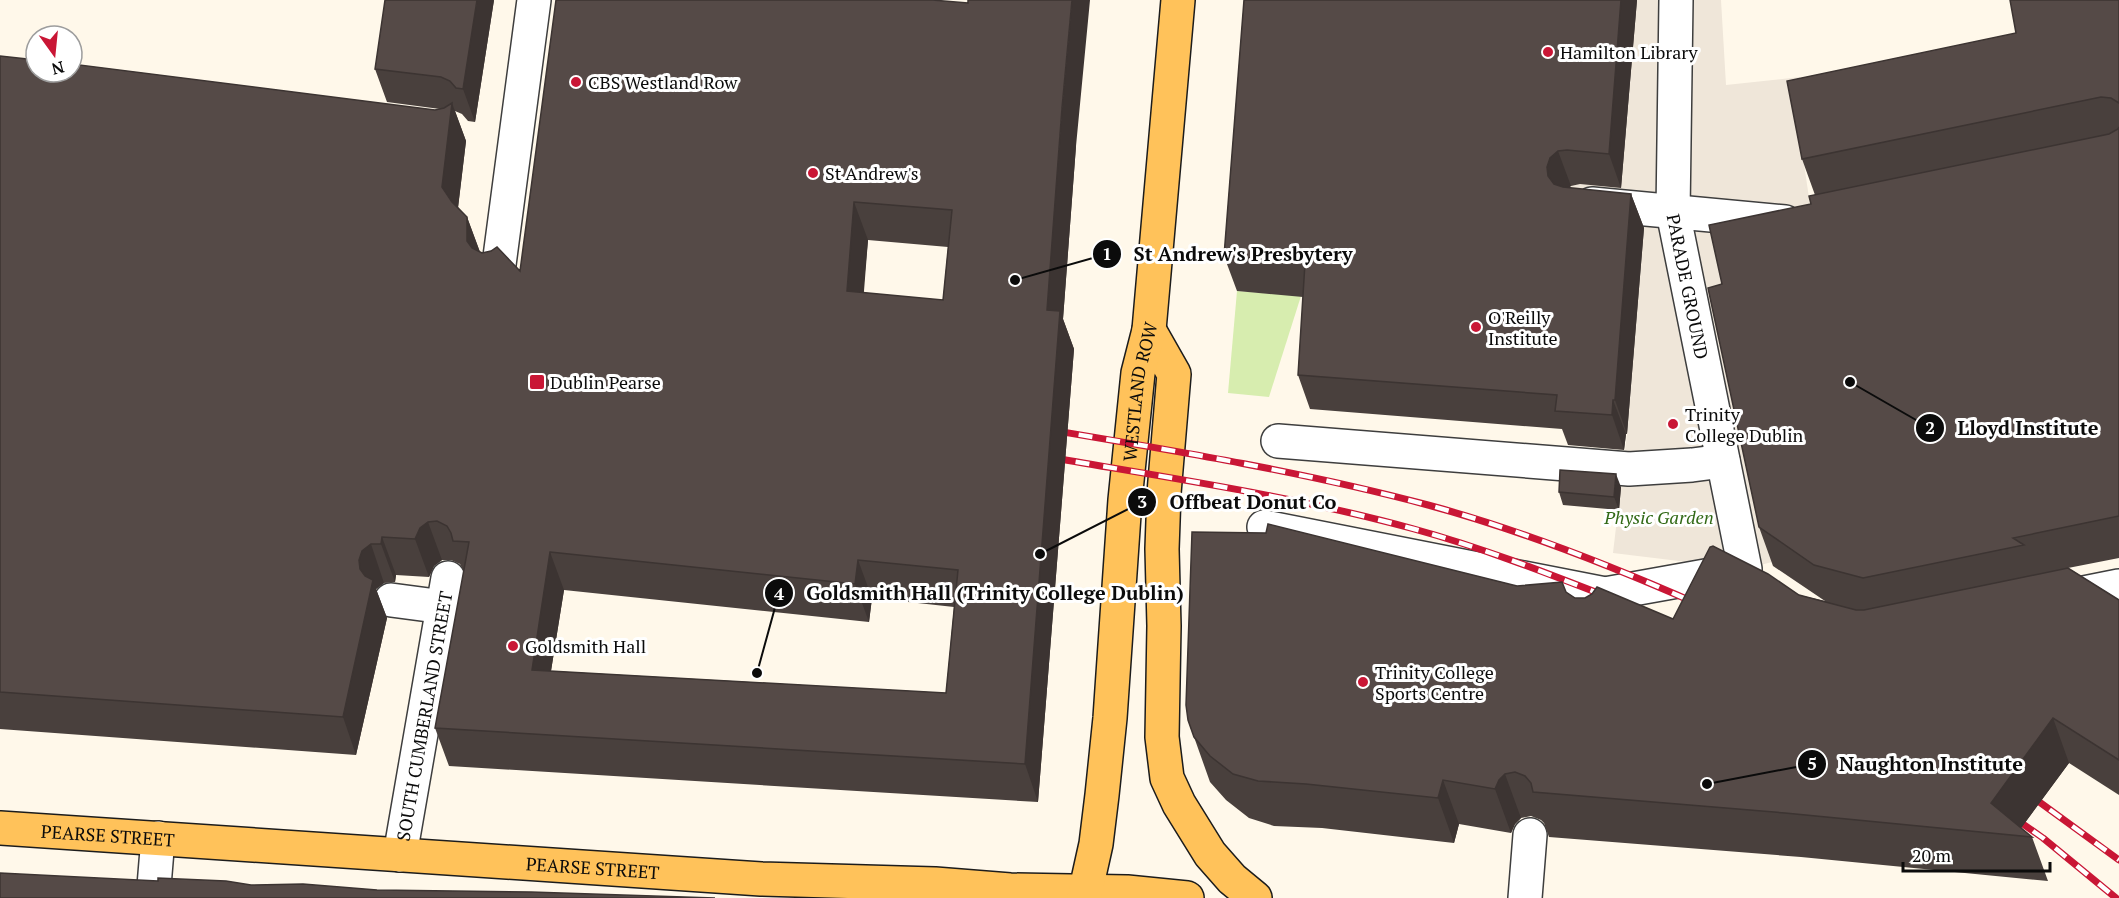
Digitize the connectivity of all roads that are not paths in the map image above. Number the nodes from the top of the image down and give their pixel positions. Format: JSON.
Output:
{"nodes":[{"id":1,"x":534,"y":0,"type":"edge"},
{"id":2,"x":1178,"y":0,"type":"edge"},
{"id":3,"x":1676,"y":0,"type":"edge"},
{"id":4,"x":1578,"y":203,"type":"edge"},
{"id":5,"x":1673,"y":212,"type":"junction"},
{"id":6,"x":1812,"y":218,"type":"edge"},
{"id":7,"x":498,"y":272,"type":"edge"},
{"id":8,"x":1149,"y":330,"type":"junction"},
{"id":9,"x":1278,"y":441,"type":"dead end"},
{"id":10,"x":1723,"y":460,"type":"junction"},
{"id":11,"x":1264,"y":527,"type":"dead end"},
{"id":12,"x":1745,"y":569,"type":"junction"},
{"id":13,"x":2119,"y":585,"type":"edge"},
{"id":14,"x":1773,"y":589,"type":"edge"},
{"id":15,"x":391,"y":600,"type":"dead end"},
{"id":16,"x":2029,"y":605,"type":"edge"},
{"id":17,"x":0,"y":828,"type":"edge"},
{"id":18,"x":1530,"y":835,"type":"dead end"},
{"id":19,"x":158,"y":838,"type":"junction"},
{"id":20,"x":400,"y":855,"type":"junction"},
{"id":21,"x":760,"y":889,"type":"edge"},
{"id":22,"x":1085,"y":894,"type":"edge"},
{"id":23,"x":153,"y":898,"type":"edge"},
{"id":24,"x":1187,"y":898,"type":"edge"},
{"id":25,"x":1255,"y":898,"type":"edge"},
{"id":26,"x":1526,"y":898,"type":"edge"}],
"edges":[{"from":1,"to":7,"type":"street"},
{"from":2,"to":8,"type":"main road","name":"WESTLAND ROW"},
{"from":3,"to":5,"type":"street","name":"PARADE GROUND"},
{"from":4,"to":5,"type":"street"},
{"from":5,"to":6,"type":"street"},
{"from":5,"to":10,"type":"street","name":"PARADE GROUND"},
{"from":8,"to":22,"type":"main road","name":"WESTLAND ROW"},
{"from":8,"to":25,"type":"main road"},
{"from":9,"to":10,"type":"street"},
{"from":10,"to":12,"type":"street","name":"PARADE GROUND"},
{"from":11,"to":12,"type":"street"},
{"from":12,"to":14,"type":"street"},
{"from":13,"to":16,"type":"street"},
{"from":15,"to":20,"type":"street","name":"SOUTH CUMBERLAND STREET"},
{"from":17,"to":19,"type":"main road","name":"PEARSE STREET"},
{"from":18,"to":26,"type":"street"},
{"from":19,"to":20,"type":"main road","name":"PEARSE STREET"},
{"from":19,"to":23,"type":"street"},
{"from":20,"to":21,"type":"main road","name":"PEARSE STREET"},
{"from":21,"to":22,"type":"main road","name":"PEARSE STREET"},
{"from":22,"to":24,"type":"main road","name":"PEARSE STREET"}]}
